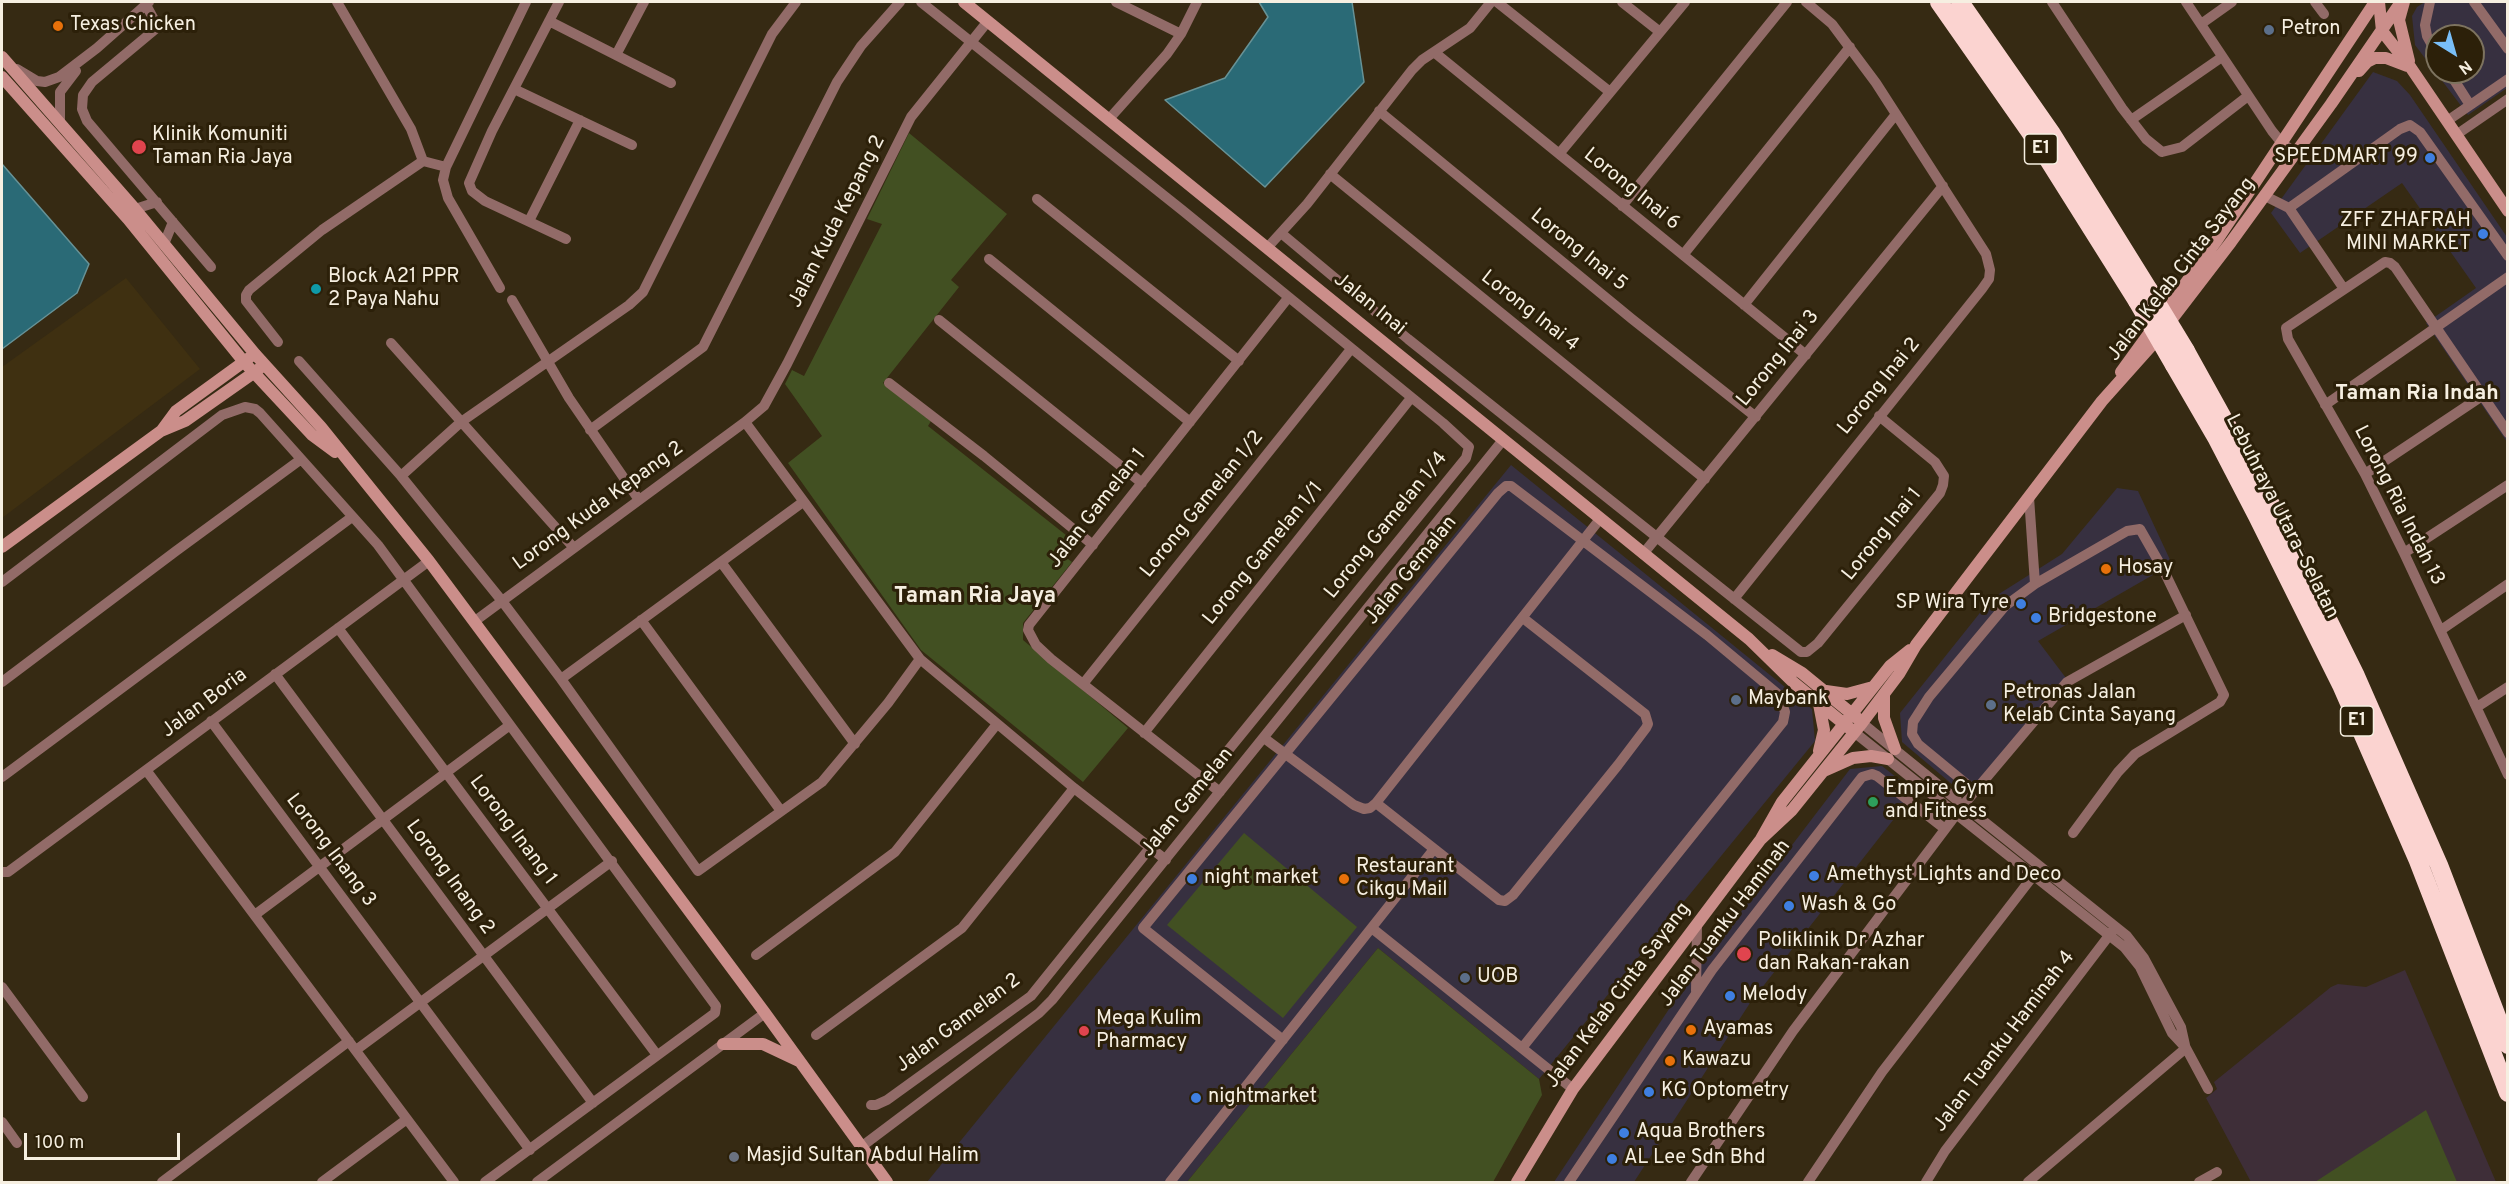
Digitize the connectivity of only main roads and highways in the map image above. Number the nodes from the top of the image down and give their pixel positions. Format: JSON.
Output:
{"nodes":[{"id":1,"x":964,"y":2,"type":"edge"},
{"id":2,"x":1939,"y":2,"type":"edge"},
{"id":3,"x":1960,"y":2,"type":"edge"},
{"id":4,"x":2377,"y":2,"type":"edge"},
{"id":5,"x":2402,"y":2,"type":"edge"},
{"id":6,"x":2359,"y":28,"type":"junction"},
{"id":7,"x":2382,"y":31,"type":"junction"},
{"id":8,"x":4,"y":60,"type":"edge"},
{"id":9,"x":2411,"y":68,"type":"junction"},
{"id":10,"x":2,"y":77,"type":"edge"},
{"id":11,"x":2344,"y":82,"type":"junction"},
{"id":12,"x":2508,"y":211,"type":"edge"},
{"id":13,"x":2143,"y":295,"type":"junction"},
{"id":14,"x":255,"y":354,"type":"junction"},
{"id":15,"x":2180,"y":358,"type":"junction"},
{"id":16,"x":244,"y":362,"type":"junction"},
{"id":17,"x":259,"y":369,"type":"junction"},
{"id":18,"x":2115,"y":384,"type":"junction"},
{"id":19,"x":161,"y":431,"type":"junction"},
{"id":20,"x":2,"y":548,"type":"edge"},
{"id":21,"x":1749,"y":639,"type":"junction"},
{"id":22,"x":1916,"y":645,"type":"junction"},
{"id":23,"x":1874,"y":686,"type":"junction"},
{"id":24,"x":1819,"y":688,"type":"junction"},
{"id":25,"x":1884,"y":694,"type":"junction"},
{"id":26,"x":1819,"y":703,"type":"junction"},
{"id":27,"x":1847,"y":719,"type":"junction"},
{"id":28,"x":1858,"y":727,"type":"junction"},
{"id":29,"x":1816,"y":769,"type":"junction"},
{"id":30,"x":723,"y":1044,"type":"road end"},
{"id":31,"x":2508,"y":1045,"type":"edge"},
{"id":32,"x":800,"y":1062,"type":"junction"},
{"id":33,"x":2508,"y":1093,"type":"edge"},
{"id":34,"x":887,"y":1182,"type":"edge"},
{"id":35,"x":1517,"y":1182,"type":"edge"}],
"edges":[{"from":1,"to":21,"type":"main road","name":"Jalan Inai"},
{"from":2,"to":13,"type":"highway","name":"Lebuhraya Utara–Selatan","number":"E1"},
{"from":3,"to":13,"type":"highway","name":"Lebuhraya Utara–Selatan","number":"E1"},
{"from":4,"to":6,"type":"main road","name":"Jalan Kelab Cinta Sayang"},
{"from":4,"to":7,"type":"main road"},
{"from":5,"to":7,"type":"main road","name":"Jalan Kelab Cinta Sayang"},
{"from":5,"to":9,"type":"main road"},
{"from":6,"to":7,"type":"main road"},
{"from":6,"to":18,"type":"main road","name":"Jalan Kelab Cinta Sayang"},
{"from":7,"to":9,"type":"main road"},
{"from":7,"to":11,"type":"main road","name":"Jalan Kelab Cinta Sayang"},
{"from":8,"to":14,"type":"main road"},
{"from":9,"to":11,"type":"main road"},
{"from":9,"to":12,"type":"main road"},
{"from":10,"to":16,"type":"main road"},
{"from":11,"to":18,"type":"main road","name":"Jalan Kelab Cinta Sayang"},
{"from":13,"to":15,"type":"highway","name":"Lebuhraya Utara–Selatan","number":"E1","bridge":true},
{"from":14,"to":16,"type":"main road"},
{"from":14,"to":17,"type":"main road"},
{"from":15,"to":31,"type":"highway","name":"Lebuhraya Utara–Selatan","number":"E1"},
{"from":15,"to":33,"type":"highway","name":"Lebuhraya Utara–Selatan","number":"E1"},
{"from":16,"to":17,"type":"main road"},
{"from":16,"to":19,"type":"main road"},
{"from":17,"to":19,"type":"main road"},
{"from":17,"to":32,"type":"main road"},
{"from":18,"to":22,"type":"main road","name":"Jalan Kelab Cinta Sayang"},
{"from":19,"to":20,"type":"main road"},
{"from":21,"to":24,"type":"main road","name":"Jalan Inai"},
{"from":21,"to":26,"type":"main road","name":"Jalan Inai"},
{"from":22,"to":23,"type":"main road","name":"Jalan Kelab Cinta Sayang"},
{"from":22,"to":25,"type":"main road","name":"Jalan Kelab Cinta Sayang"},
{"from":23,"to":24,"type":"main road"},
{"from":23,"to":27,"type":"main road","name":"Jalan Kelab Cinta Sayang"},
{"from":24,"to":27,"type":"main road","name":"Jalan Inai"},
{"from":25,"to":28,"type":"main road","name":"Jalan Kelab Cinta Sayang"},
{"from":25,"to":29,"type":"main road"},
{"from":26,"to":27,"type":"main road","name":"Jalan Inai"},
{"from":26,"to":29,"type":"main road"},
{"from":27,"to":28,"type":"main road","name":"Jalan Inai"},
{"from":27,"to":29,"type":"main road","name":"Jalan Kelab Cinta Sayang"},
{"from":28,"to":29,"type":"main road","name":"Jalan Kelab Cinta Sayang"},
{"from":29,"to":35,"type":"main road","name":"Jalan Kelab Cinta Sayang"},
{"from":30,"to":32,"type":"main road"},
{"from":32,"to":34,"type":"main road"}]}
